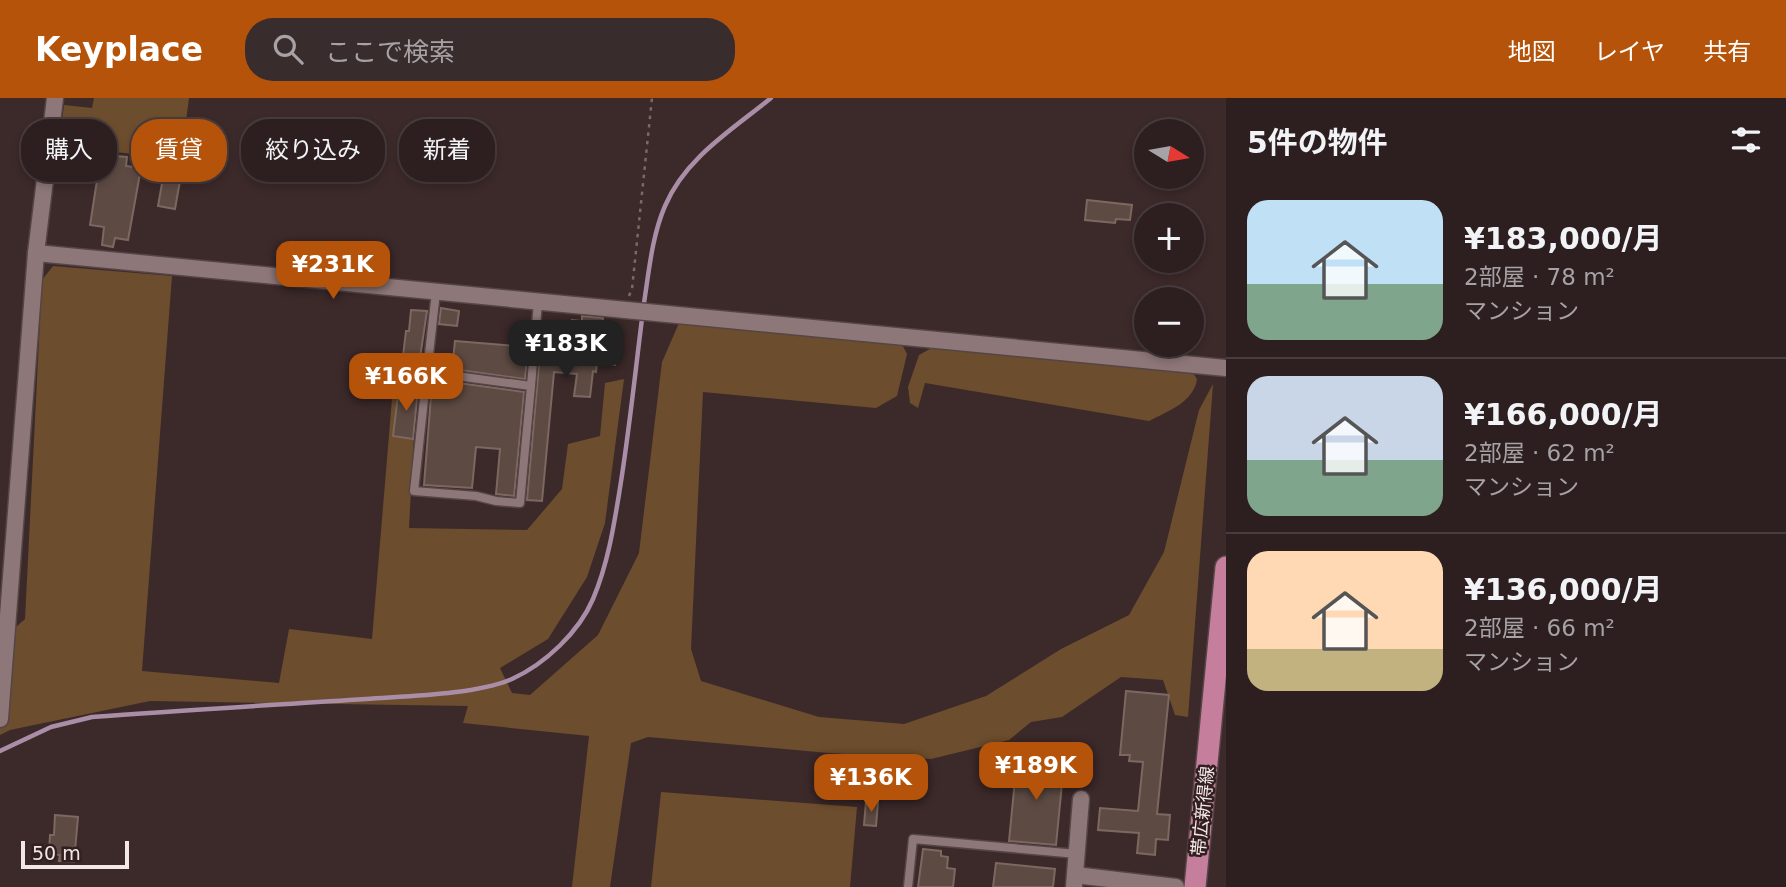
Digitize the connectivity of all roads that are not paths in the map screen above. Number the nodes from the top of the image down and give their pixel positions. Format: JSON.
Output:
{"nodes":[{"id":1,"x":55,"y":98,"type":"edge"},
{"id":2,"x":36,"y":253,"type":"junction"},
{"id":3,"x":436,"y":292,"type":"junction"},
{"id":4,"x":538,"y":302,"type":"junction"},
{"id":5,"x":1226,"y":368,"type":"edge"},
{"id":6,"x":427,"y":372,"type":"junction"},
{"id":7,"x":531,"y":386,"type":"junction"},
{"id":8,"x":1226,"y":567,"type":"edge"},
{"id":9,"x":1221,"y":676,"type":"edge"},
{"id":10,"x":0,"y":719,"type":"edge"},
{"id":11,"x":1081,"y":799,"type":"dead end"},
{"id":12,"x":1077,"y":854,"type":"junction"},
{"id":13,"x":1075,"y":881,"type":"edge"},
{"id":14,"x":908,"y":887,"type":"edge"},
{"id":15,"x":1176,"y":887,"type":"edge"},
{"id":16,"x":1195,"y":887,"type":"edge"}],
"edges":[{"from":1,"to":2,"type":"street"},
{"from":2,"to":3,"type":"street"},
{"from":2,"to":10,"type":"street"},
{"from":3,"to":4,"type":"street"},
{"from":3,"to":6,"type":"lane"},
{"from":4,"to":5,"type":"street"},
{"from":4,"to":7,"type":"lane"},
{"from":6,"to":7,"type":"lane"},
{"from":6,"to":7,"type":"lane"},
{"from":8,"to":9,"type":"main road","name":"帯広新得線"},
{"from":9,"to":16,"type":"main road","name":"帯広新得線"},
{"from":11,"to":12,"type":"street"},
{"from":12,"to":13,"type":"street"},
{"from":12,"to":14,"type":"lane"},
{"from":13,"to":15,"type":"street"}]}
